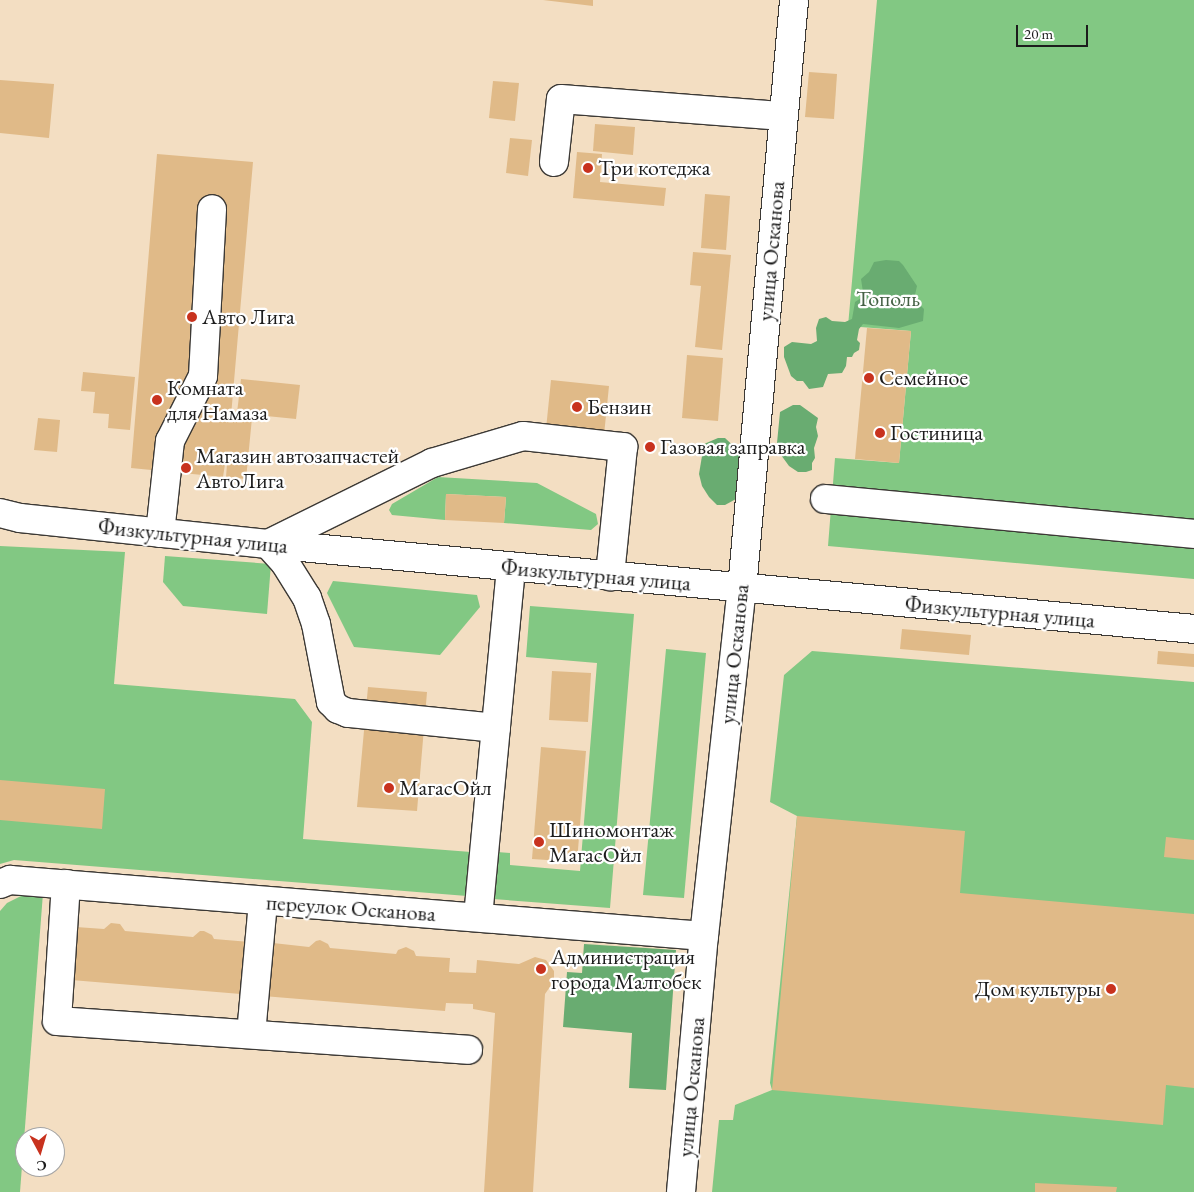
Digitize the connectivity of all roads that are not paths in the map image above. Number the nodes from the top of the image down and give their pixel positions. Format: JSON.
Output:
{"nodes":[{"id":1,"x":794,"y":0,"type":"edge"},
{"id":2,"x":783,"y":116,"type":"junction"},
{"id":3,"x":554,"y":162,"type":"dead end"},
{"id":4,"x":212,"y":209,"type":"dead end"},
{"id":5,"x":825,"y":499,"type":"dead end"},
{"id":6,"x":0,"y":513,"type":"edge"},
{"id":7,"x":160,"y":533,"type":"junction"},
{"id":8,"x":1194,"y":534,"type":"edge"},
{"id":9,"x":268,"y":544,"type":"junction"},
{"id":10,"x":511,"y":567,"type":"junction"},
{"id":11,"x":610,"y":576,"type":"junction"},
{"id":12,"x":742,"y":588,"type":"junction"},
{"id":13,"x":1194,"y":629,"type":"edge"},
{"id":14,"x":496,"y":728,"type":"junction"},
{"id":15,"x":0,"y":884,"type":"edge"},
{"id":16,"x":66,"y":884,"type":"junction"},
{"id":17,"x":263,"y":902,"type":"junction"},
{"id":18,"x":478,"y":918,"type":"junction"},
{"id":19,"x":704,"y":936,"type":"junction"},
{"id":20,"x":251,"y":1034,"type":"junction"},
{"id":21,"x":468,"y":1050,"type":"dead end"},
{"id":22,"x":681,"y":1192,"type":"edge"}],
"edges":[{"from":1,"to":2,"type":"main road","name":"улица Осканова"},
{"from":2,"to":3,"type":"main road"},
{"from":2,"to":12,"type":"main road","name":"улица Осканова"},
{"from":4,"to":7,"type":"main road"},
{"from":5,"to":8,"type":"main road"},
{"from":6,"to":7,"type":"main road","name":"Физкультурная улица"},
{"from":7,"to":9,"type":"main road","name":"Физкультурная улица"},
{"from":9,"to":10,"type":"main road","name":"Физкультурная улица"},
{"from":9,"to":11,"type":"main road"},
{"from":9,"to":14,"type":"main road"},
{"from":10,"to":11,"type":"main road","name":"Физкультурная улица"},
{"from":10,"to":14,"type":"main road"},
{"from":11,"to":12,"type":"main road","name":"Физкультурная улица"},
{"from":12,"to":13,"type":"main road","name":"Физкультурная улица"},
{"from":12,"to":19,"type":"main road","name":"улица Осканова"},
{"from":14,"to":18,"type":"main road"},
{"from":15,"to":16,"type":"main road","name":"переулок Осканова"},
{"from":16,"to":17,"type":"main road","name":"переулок Осканова"},
{"from":16,"to":20,"type":"main road"},
{"from":17,"to":18,"type":"main road","name":"переулок Осканова"},
{"from":17,"to":20,"type":"main road"},
{"from":18,"to":19,"type":"main road","name":"переулок Осканова"},
{"from":19,"to":22,"type":"main road","name":"улица Осканова"},
{"from":20,"to":21,"type":"main road"}]}
